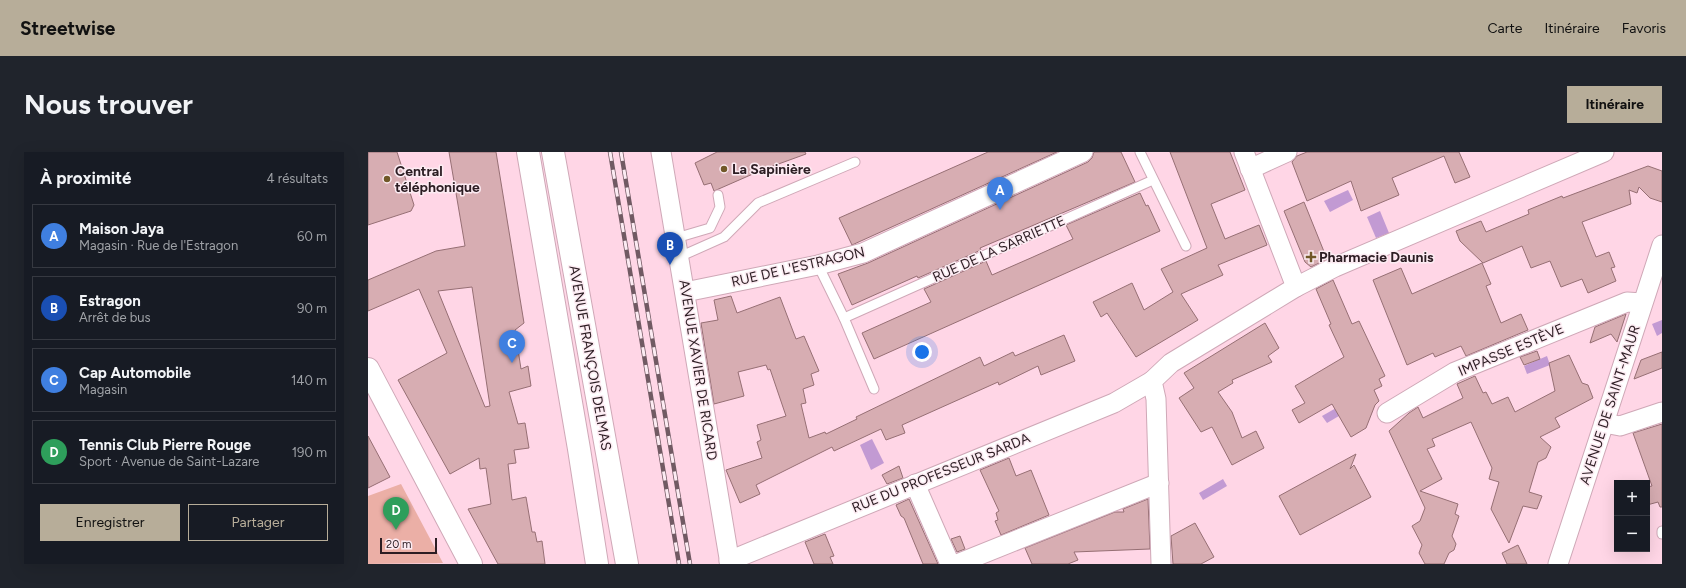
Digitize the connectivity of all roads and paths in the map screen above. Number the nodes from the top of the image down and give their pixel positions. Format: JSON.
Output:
{"nodes":[{"id":1,"x":528,"y":152,"type":"edge"},
{"id":2,"x":553,"y":152,"type":"edge"},
{"id":3,"x":661,"y":152,"type":"edge"},
{"id":4,"x":1083,"y":152,"type":"edge"},
{"id":5,"x":1140,"y":152,"type":"edge"},
{"id":6,"x":1287,"y":152,"type":"edge"},
{"id":7,"x":1604,"y":152,"type":"edge"},
{"id":8,"x":1247,"y":160,"type":"edge"},
{"id":9,"x":855,"y":162,"type":"dead end"},
{"id":10,"x":1153,"y":180,"type":"junction"},
{"id":11,"x":718,"y":195,"type":"dead end"},
{"id":12,"x":676,"y":238,"type":"junction"},
{"id":13,"x":1186,"y":246,"type":"dead end"},
{"id":14,"x":1660,"y":255,"type":"edge"},
{"id":15,"x":679,"y":257,"type":"junction"},
{"id":16,"x":818,"y":265,"type":"junction"},
{"id":17,"x":1296,"y":287,"type":"junction"},
{"id":18,"x":685,"y":292,"type":"junction"},
{"id":19,"x":1642,"y":303,"type":"junction"},
{"id":20,"x":844,"y":318,"type":"junction"},
{"id":21,"x":368,"y":369,"type":"edge"},
{"id":22,"x":1152,"y":381,"type":"junction"},
{"id":23,"x":874,"y":389,"type":"dead end"},
{"id":24,"x":1662,"y":412,"type":"edge"},
{"id":25,"x":1387,"y":414,"type":"dead end"},
{"id":26,"x":1604,"y":423,"type":"junction"},
{"id":27,"x":1159,"y":483,"type":"junction"},
{"id":28,"x":915,"y":484,"type":"junction"},
{"id":29,"x":729,"y":562,"type":"edge"},
{"id":30,"x":471,"y":564,"type":"edge"},
{"id":31,"x":597,"y":564,"type":"edge"},
{"id":32,"x":627,"y":564,"type":"edge"},
{"id":33,"x":950,"y":564,"type":"edge"},
{"id":34,"x":958,"y":564,"type":"edge"},
{"id":35,"x":1161,"y":564,"type":"edge"},
{"id":36,"x":1558,"y":564,"type":"edge"}],
"edges":[{"from":1,"to":31,"type":"main road","name":"AVENUE FRANÇOIS DELMAS"},
{"from":2,"to":32,"type":"main road","name":"AVENUE FRANÇOIS DELMAS"},
{"from":3,"to":12,"type":"street","name":"AVENUE XAVIER DE RICARD"},
{"from":4,"to":16,"type":"street","name":"RUE DE L'ESTRAGON"},
{"from":5,"to":10,"type":"lane"},
{"from":6,"to":8,"type":"street"},
{"from":7,"to":17,"type":"street","name":"RUE DU PROFESSEUR SARDA"},
{"from":8,"to":17,"type":"street"},
{"from":9,"to":15,"type":"lane"},
{"from":10,"to":13,"type":"lane"},
{"from":10,"to":20,"type":"lane","name":"RUE DE LA SARRIETTE"},
{"from":11,"to":12,"type":"lane"},
{"from":12,"to":15,"type":"street","name":"AVENUE XAVIER DE RICARD"},
{"from":14,"to":19,"type":"street","name":"AVENUE DE SAINT-MAUR"},
{"from":15,"to":18,"type":"street","name":"AVENUE XAVIER DE RICARD"},
{"from":16,"to":18,"type":"street","name":"RUE DE L'ESTRAGON"},
{"from":16,"to":20,"type":"lane"},
{"from":17,"to":22,"type":"street","name":"RUE DU PROFESSEUR SARDA"},
{"from":18,"to":29,"type":"street","name":"AVENUE XAVIER DE RICARD"},
{"from":19,"to":25,"type":"street","name":"IMPASSE ESTÈVE"},
{"from":19,"to":26,"type":"street","name":"AVENUE DE SAINT-MAUR"},
{"from":20,"to":23,"type":"lane"},
{"from":21,"to":30,"type":"main road"},
{"from":22,"to":27,"type":"street"},
{"from":22,"to":28,"type":"street","name":"RUE DU PROFESSEUR SARDA"},
{"from":24,"to":26,"type":"street"},
{"from":26,"to":36,"type":"street","name":"AVENUE DE SAINT-MAUR"},
{"from":27,"to":34,"type":"street"},
{"from":27,"to":35,"type":"street"},
{"from":28,"to":29,"type":"street","name":"RUE DU PROFESSEUR SARDA"},
{"from":28,"to":33,"type":"street"}]}
